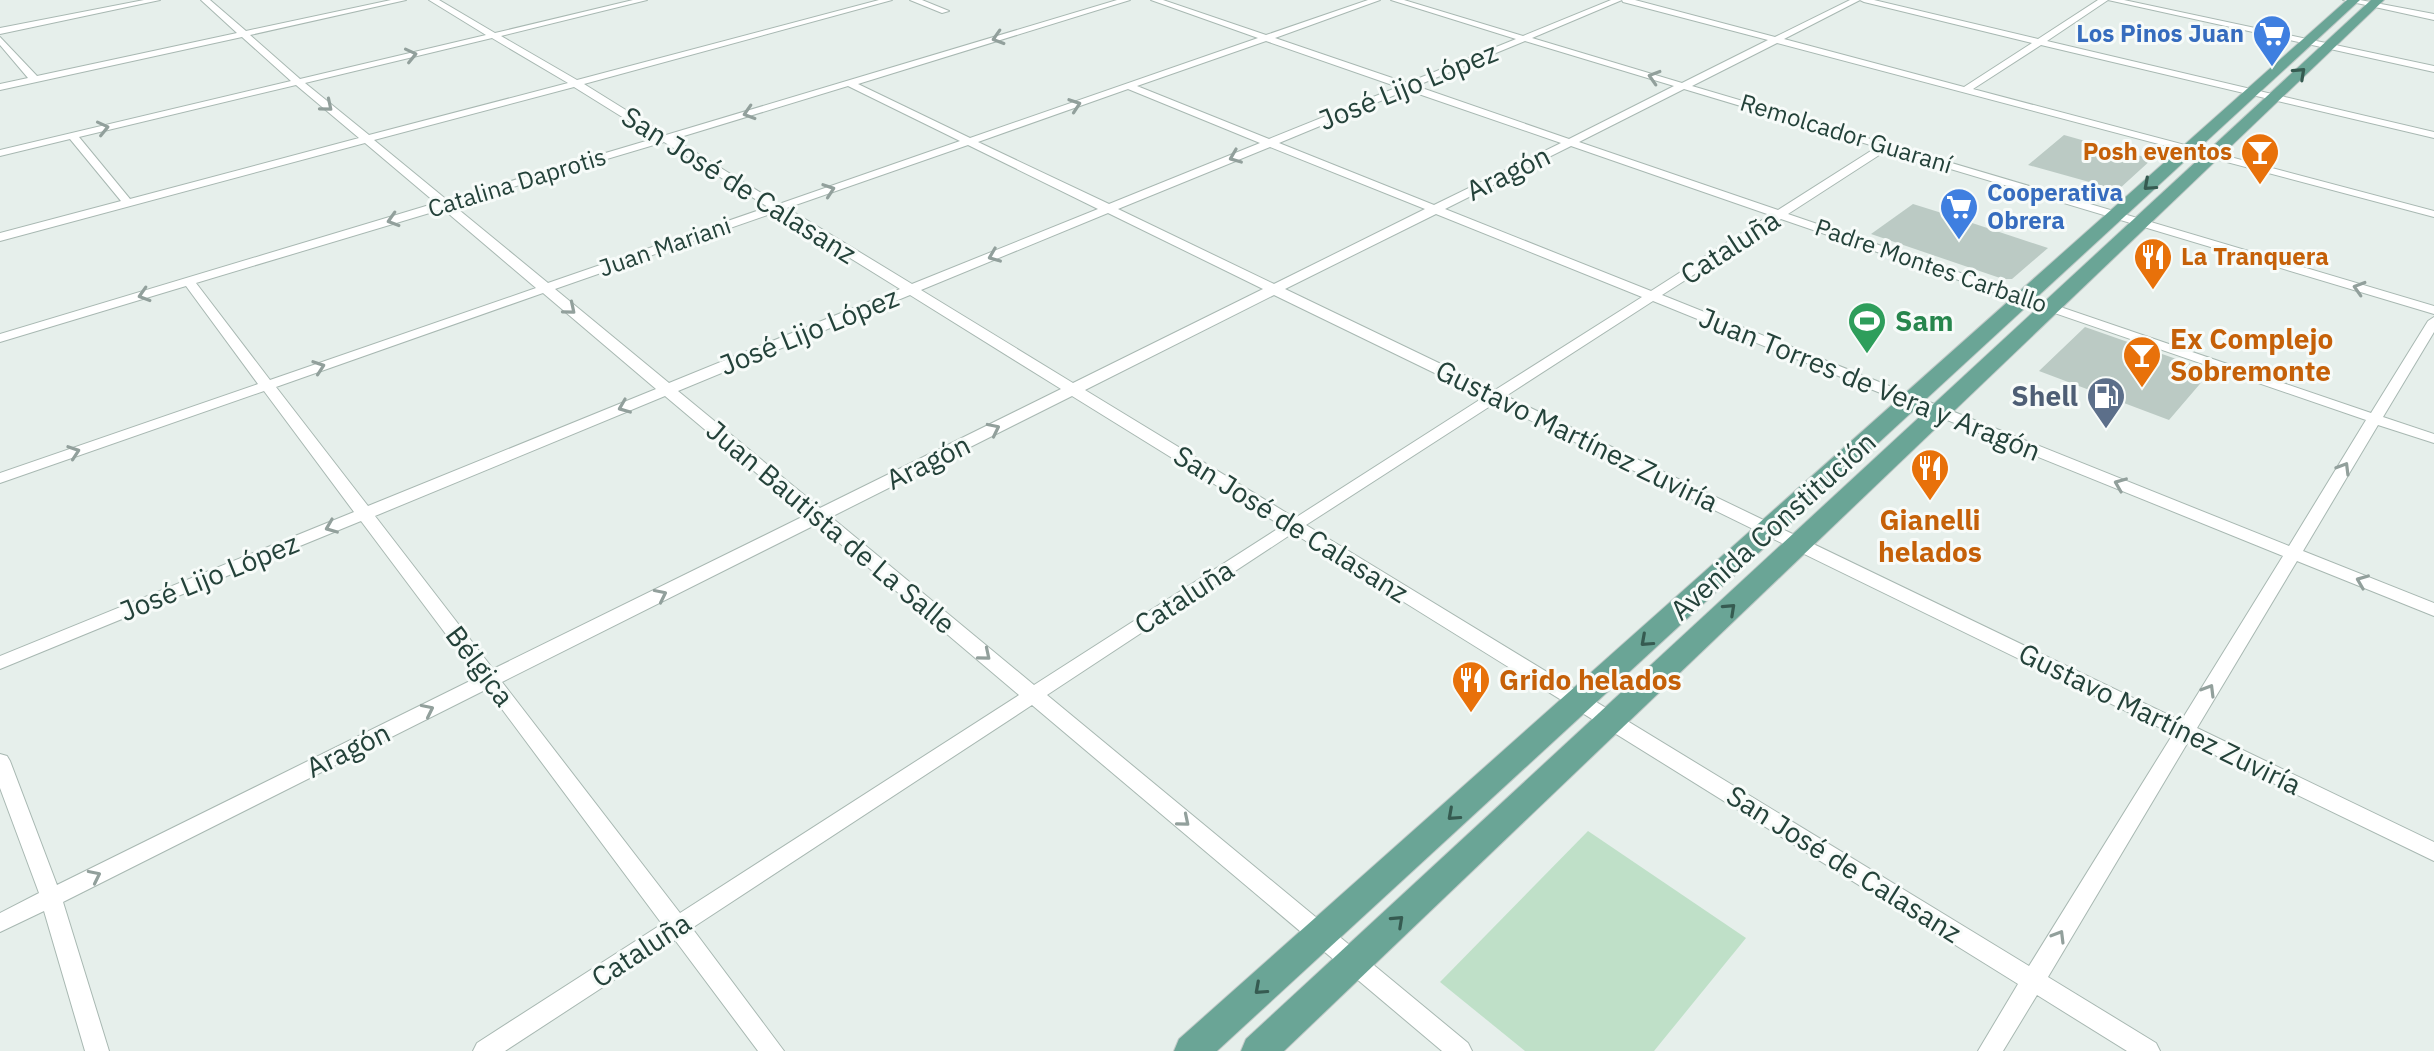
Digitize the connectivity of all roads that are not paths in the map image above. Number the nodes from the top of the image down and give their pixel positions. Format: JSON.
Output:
{"nodes":[{"id":1,"x":156,"y":0,"type":"edge"},
{"id":2,"x":205,"y":0,"type":"edge"},
{"id":3,"x":354,"y":0,"type":"edge"},
{"id":4,"x":402,"y":0,"type":"edge"},
{"id":5,"x":433,"y":0,"type":"edge"},
{"id":6,"x":643,"y":0,"type":"edge"},
{"id":7,"x":888,"y":0,"type":"edge"},
{"id":8,"x":914,"y":0,"type":"edge"},
{"id":9,"x":1126,"y":0,"type":"edge"},
{"id":10,"x":1155,"y":0,"type":"edge"},
{"id":11,"x":1376,"y":0,"type":"edge"},
{"id":12,"x":1395,"y":0,"type":"edge"},
{"id":13,"x":1618,"y":0,"type":"edge"},
{"id":14,"x":1626,"y":0,"type":"edge"},
{"id":15,"x":1856,"y":0,"type":"edge"},
{"id":16,"x":1864,"y":0,"type":"edge"},
{"id":17,"x":2104,"y":0,"type":"edge"},
{"id":18,"x":2112,"y":0,"type":"edge"},
{"id":19,"x":2351,"y":0,"type":"edge"},
{"id":20,"x":2375,"y":2,"type":"edge"},
{"id":21,"x":366,"y":8,"type":"junction"},
{"id":22,"x":945,"y":11,"type":"dead end"},
{"id":23,"x":2434,"y":17,"type":"edge"},
{"id":24,"x":0,"y":31,"type":"edge"},
{"id":25,"x":243,"y":34,"type":"junction"},
{"id":26,"x":493,"y":36,"type":"junction"},
{"id":27,"x":1266,"y":38,"type":"junction"},
{"id":28,"x":1524,"y":38,"type":"junction"},
{"id":29,"x":0,"y":40,"type":"edge"},
{"id":30,"x":1777,"y":40,"type":"junction"},
{"id":31,"x":2038,"y":41,"type":"junction"},
{"id":32,"x":2307,"y":42,"type":"junction"},
{"id":33,"x":2328,"y":47,"type":"junction"},
{"id":34,"x":2434,"y":69,"type":"edge"},
{"id":35,"x":34,"y":79,"type":"junction"},
{"id":36,"x":298,"y":82,"type":"junction"},
{"id":37,"x":575,"y":83,"type":"junction"},
{"id":38,"x":849,"y":83,"type":"junction"},
{"id":39,"x":1128,"y":86,"type":"junction"},
{"id":40,"x":1407,"y":86,"type":"junction"},
{"id":41,"x":1684,"y":86,"type":"junction"},
{"id":42,"x":0,"y":87,"type":"edge"},
{"id":43,"x":1965,"y":90,"type":"junction"},
{"id":44,"x":2252,"y":92,"type":"junction"},
{"id":45,"x":2275,"y":97,"type":"junction"},
{"id":46,"x":2434,"y":135,"type":"edge"},
{"id":47,"x":73,"y":136,"type":"junction"},
{"id":48,"x":366,"y":139,"type":"junction"},
{"id":49,"x":664,"y":139,"type":"junction"},
{"id":50,"x":969,"y":141,"type":"junction"},
{"id":51,"x":1269,"y":143,"type":"junction"},
{"id":52,"x":1570,"y":143,"type":"junction"},
{"id":53,"x":1886,"y":146,"type":"junction"},
{"id":54,"x":2189,"y":149,"type":"junction"},
{"id":55,"x":0,"y":153,"type":"edge"},
{"id":56,"x":2213,"y":155,"type":"junction"},
{"id":57,"x":128,"y":203,"type":"junction"},
{"id":58,"x":445,"y":204,"type":"junction"},
{"id":59,"x":776,"y":209,"type":"junction"},
{"id":60,"x":1108,"y":209,"type":"junction"},
{"id":61,"x":1436,"y":209,"type":"junction"},
{"id":62,"x":2434,"y":214,"type":"edge"},
{"id":63,"x":1780,"y":215,"type":"junction"},
{"id":64,"x":2116,"y":215,"type":"junction"},
{"id":65,"x":2141,"y":223,"type":"junction"},
{"id":66,"x":0,"y":237,"type":"edge"},
{"id":67,"x":188,"y":281,"type":"junction"},
{"id":68,"x":545,"y":289,"type":"junction"},
{"id":69,"x":909,"y":290,"type":"junction"},
{"id":70,"x":1275,"y":290,"type":"junction"},
{"id":71,"x":1653,"y":297,"type":"junction"},
{"id":72,"x":2024,"y":298,"type":"junction"},
{"id":73,"x":2051,"y":308,"type":"junction"},
{"id":74,"x":2434,"y":310,"type":"edge"},
{"id":75,"x":2434,"y":321,"type":"edge"},
{"id":76,"x":0,"y":338,"type":"edge"},
{"id":77,"x":267,"y":385,"type":"junction"},
{"id":78,"x":667,"y":390,"type":"junction"},
{"id":79,"x":1073,"y":390,"type":"junction"},
{"id":80,"x":1497,"y":398,"type":"junction"},
{"id":81,"x":1911,"y":400,"type":"junction"},
{"id":82,"x":1940,"y":412,"type":"junction"},
{"id":83,"x":2374,"y":419,"type":"junction"},
{"id":84,"x":2434,"y":439,"type":"edge"},
{"id":85,"x":0,"y":478,"type":"edge"},
{"id":86,"x":364,"y":514,"type":"junction"},
{"id":87,"x":819,"y":516,"type":"junction"},
{"id":88,"x":1293,"y":526,"type":"junction"},
{"id":89,"x":1768,"y":530,"type":"junction"},
{"id":90,"x":1799,"y":544,"type":"junction"},
{"id":91,"x":2292,"y":553,"type":"junction"},
{"id":92,"x":2434,"y":610,"type":"edge"},
{"id":93,"x":0,"y":663,"type":"edge"},
{"id":94,"x":490,"y":679,"type":"junction"},
{"id":95,"x":1034,"y":696,"type":"junction"},
{"id":96,"x":1579,"y":701,"type":"junction"},
{"id":97,"x":1611,"y":721,"type":"junction"},
{"id":98,"x":2184,"y":731,"type":"junction"},
{"id":99,"x":0,"y":761,"type":"edge"},
{"id":100,"x":2434,"y":852,"type":"edge"},
{"id":101,"x":51,"y":898,"type":"junction"},
{"id":102,"x":0,"y":923,"type":"edge"},
{"id":103,"x":677,"y":926,"type":"junction"},
{"id":104,"x":1321,"y":935,"type":"junction"},
{"id":105,"x":1354,"y":962,"type":"junction"},
{"id":106,"x":2033,"y":980,"type":"junction"},
{"id":107,"x":97,"y":1051,"type":"edge"},
{"id":108,"x":485,"y":1051,"type":"edge"},
{"id":109,"x":772,"y":1051,"type":"edge"},
{"id":110,"x":1192,"y":1051,"type":"edge"},
{"id":111,"x":1259,"y":1051,"type":"edge"},
{"id":112,"x":1460,"y":1051,"type":"edge"},
{"id":113,"x":1990,"y":1051,"type":"edge"},
{"id":114,"x":2148,"y":1051,"type":"edge"}],
"edges":[{"from":1,"to":24,"type":"street"},
{"from":2,"to":25,"type":"street","name":"Juan Bautista de La Salle"},
{"from":3,"to":21,"type":"street"},
{"from":4,"to":21,"type":"street"},
{"from":5,"to":26,"type":"street","name":"San José de Calasanz"},
{"from":6,"to":26,"type":"street"},
{"from":7,"to":37,"type":"street"},
{"from":8,"to":22,"type":"street"},
{"from":9,"to":38,"type":"street","name":"Catalina Daprotis","one_way":true},
{"from":10,"to":27,"type":"street","name":"Padre Montes Carballo"},
{"from":11,"to":27,"type":"street","name":"Juan Mariani"},
{"from":12,"to":28,"type":"street","name":"Remolcador Guaraní"},
{"from":13,"to":28,"type":"street","name":"José Lijo López"},
{"from":14,"to":30,"type":"street"},
{"from":15,"to":30,"type":"street","name":"Aragón"},
{"from":16,"to":31,"type":"street"},
{"from":17,"to":31,"type":"street"},
{"from":18,"to":32,"type":"street"},
{"from":19,"to":20,"type":"street"},
{"from":19,"to":32,"type":"main road","name":"Avenida Constitución"},
{"from":20,"to":23,"type":"street"},
{"from":20,"to":33,"type":"main road","name":"Avenida Constitución"},
{"from":21,"to":25,"type":"street"},
{"from":25,"to":35,"type":"street"},
{"from":25,"to":36,"type":"street","name":"Juan Bautista de La Salle"},
{"from":36,"to":26,"type":"street","one_way":true},
{"from":26,"to":37,"type":"street","name":"San José de Calasanz"},
{"from":27,"to":39,"type":"street","name":"Juan Mariani"},
{"from":27,"to":40,"type":"street","name":"Padre Montes Carballo"},
{"from":28,"to":40,"type":"street","name":"José Lijo López"},
{"from":41,"to":28,"type":"street","name":"Remolcador Guaraní","one_way":true},
{"from":29,"to":35,"type":"street"},
{"from":30,"to":41,"type":"street","name":"Aragón"},
{"from":30,"to":43,"type":"street"},
{"from":31,"to":43,"type":"street"},
{"from":31,"to":44,"type":"street"},
{"from":32,"to":33,"type":"street"},
{"from":32,"to":44,"type":"main road","name":"Avenida Constitución"},
{"from":33,"to":34,"type":"street"},
{"from":45,"to":33,"type":"main road","name":"Avenida Constitución","one_way":true},
{"from":35,"to":42,"type":"street"},
{"from":47,"to":36,"type":"street","one_way":true},
{"from":36,"to":48,"type":"street","name":"Juan Bautista de La Salle","one_way":true},
{"from":37,"to":48,"type":"street"},
{"from":37,"to":49,"type":"street","name":"San José de Calasanz"},
{"from":38,"to":49,"type":"street","name":"Catalina Daprotis","one_way":true},
{"from":38,"to":50,"type":"street","name":"Gustavo Martínez Zuviría"},
{"from":50,"to":39,"type":"street","name":"Juan Mariani","one_way":true},
{"from":39,"to":51,"type":"street","name":"Juan Torres de Vera y Aragón"},
{"from":40,"to":51,"type":"street","name":"José Lijo López"},
{"from":40,"to":52,"type":"street","name":"Padre Montes Carballo"},
{"from":41,"to":52,"type":"street","name":"Aragón"},
{"from":41,"to":53,"type":"street","name":"Remolcador Guaraní"},
{"from":43,"to":54,"type":"street"},
{"from":44,"to":45,"type":"street"},
{"from":44,"to":54,"type":"main road","name":"Avenida Constitución"},
{"from":45,"to":46,"type":"street"},
{"from":45,"to":56,"type":"main road","name":"Avenida Constitución"},
{"from":47,"to":55,"type":"street"},
{"from":47,"to":57,"type":"street"},
{"from":48,"to":57,"type":"street"},
{"from":48,"to":58,"type":"street","name":"Juan Bautista de La Salle"},
{"from":49,"to":58,"type":"street","name":"Catalina Daprotis"},
{"from":49,"to":59,"type":"street","name":"San José de Calasanz"},
{"from":59,"to":50,"type":"street","name":"Juan Mariani","one_way":true},
{"from":50,"to":60,"type":"street","name":"Gustavo Martínez Zuviría"},
{"from":51,"to":60,"type":"street","name":"José Lijo López","one_way":true},
{"from":51,"to":61,"type":"street","name":"Juan Torres de Vera y Aragón"},
{"from":52,"to":61,"type":"street","name":"Aragón"},
{"from":52,"to":63,"type":"street","name":"Padre Montes Carballo"},
{"from":53,"to":63,"type":"street","name":"Cataluña"},
{"from":53,"to":64,"type":"street","name":"Remolcador Guaraní"},
{"from":54,"to":56,"type":"street"},
{"from":54,"to":64,"type":"main road","name":"Avenida Constitución","one_way":true},
{"from":56,"to":62,"type":"street"},
{"from":56,"to":65,"type":"main road","name":"Avenida Constitución"},
{"from":57,"to":66,"type":"street"},
{"from":58,"to":67,"type":"street","name":"Catalina Daprotis","one_way":true},
{"from":58,"to":68,"type":"street","name":"Juan Bautista de La Salle"},
{"from":59,"to":68,"type":"street","name":"Juan Mariani"},
{"from":59,"to":69,"type":"street","name":"San José de Calasanz"},
{"from":60,"to":69,"type":"street","name":"José Lijo López","one_way":true},
{"from":60,"to":70,"type":"street","name":"Gustavo Martínez Zuviría"},
{"from":61,"to":70,"type":"street","name":"Aragón"},
{"from":61,"to":71,"type":"street","name":"Juan Torres de Vera y Aragón"},
{"from":63,"to":71,"type":"street","name":"Cataluña"},
{"from":63,"to":72,"type":"street","name":"Padre Montes Carballo"},
{"from":64,"to":65,"type":"street","name":"Remolcador Guaraní"},
{"from":64,"to":72,"type":"main road","name":"Avenida Constitución"},
{"from":65,"to":73,"type":"main road","name":"Avenida Constitución"},
{"from":74,"to":65,"type":"street","name":"Remolcador Guaraní","one_way":true},
{"from":67,"to":76,"type":"street","name":"Catalina Daprotis","one_way":true},
{"from":67,"to":77,"type":"street","name":"Bélgica"},
{"from":77,"to":68,"type":"street","name":"Juan Mariani","one_way":true},
{"from":68,"to":78,"type":"street","name":"Juan Bautista de La Salle","one_way":true},
{"from":69,"to":78,"type":"street","name":"José Lijo López"},
{"from":69,"to":79,"type":"street","name":"San José de Calasanz"},
{"from":70,"to":79,"type":"street","name":"Aragón"},
{"from":70,"to":80,"type":"street","name":"Gustavo Martínez Zuviría"},
{"from":71,"to":80,"type":"street","name":"Cataluña"},
{"from":71,"to":81,"type":"street","name":"Juan Torres de Vera y Aragón"},
{"from":72,"to":73,"type":"street","name":"Padre Montes Carballo"},
{"from":72,"to":81,"type":"main road","name":"Avenida Constitución"},
{"from":73,"to":82,"type":"main road","name":"Avenida Constitución"},
{"from":73,"to":83,"type":"street","name":"Padre Montes Carballo"},
{"from":75,"to":83,"type":"street"},
{"from":85,"to":77,"type":"street","name":"Juan Mariani","one_way":true},
{"from":77,"to":86,"type":"street","name":"Bélgica"},
{"from":78,"to":86,"type":"street","name":"José Lijo López","one_way":true},
{"from":78,"to":87,"type":"street","name":"Juan Bautista de La Salle"},
{"from":87,"to":79,"type":"street","name":"Aragón","one_way":true},
{"from":79,"to":88,"type":"street","name":"San José de Calasanz"},
{"from":80,"to":88,"type":"street","name":"Cataluña"},
{"from":80,"to":89,"type":"street","name":"Gustavo Martínez Zuviría"},
{"from":81,"to":82,"type":"street","name":"Juan Torres de Vera y Aragón"},
{"from":81,"to":89,"type":"main road","name":"Avenida Constitución"},
{"from":82,"to":90,"type":"main road","name":"Avenida Constitución"},
{"from":91,"to":82,"type":"street","name":"Juan Torres de Vera y Aragón","one_way":true},
{"from":83,"to":84,"type":"street","name":"Padre Montes Carballo"},
{"from":91,"to":83,"type":"street","one_way":true},
{"from":86,"to":93,"type":"street","name":"José Lijo López","one_way":true},
{"from":86,"to":94,"type":"street","name":"Bélgica"},
{"from":94,"to":87,"type":"street","name":"Aragón","one_way":true},
{"from":87,"to":95,"type":"street","name":"Juan Bautista de La Salle","one_way":true},
{"from":88,"to":95,"type":"street","name":"Cataluña"},
{"from":88,"to":96,"type":"street","name":"San José de Calasanz"},
{"from":89,"to":90,"type":"street","name":"Gustavo Martínez Zuviría"},
{"from":89,"to":96,"type":"main road","name":"Avenida Constitución","one_way":true},
{"from":97,"to":90,"type":"main road","name":"Avenida Constitución","one_way":true},
{"from":90,"to":98,"type":"street","name":"Gustavo Martínez Zuviría"},
{"from":92,"to":91,"type":"street","name":"Juan Torres de Vera y Aragón","one_way":true},
{"from":98,"to":91,"type":"street","one_way":true},
{"from":101,"to":94,"type":"street","name":"Aragón","one_way":true},
{"from":94,"to":103,"type":"street","name":"Bélgica"},
{"from":95,"to":103,"type":"street","name":"Cataluña"},
{"from":95,"to":104,"type":"street","name":"Juan Bautista de La Salle","one_way":true},
{"from":96,"to":97,"type":"street","name":"San José de Calasanz"},
{"from":96,"to":104,"type":"main road","name":"Avenida Constitución","one_way":true},
{"from":105,"to":97,"type":"main road","name":"Avenida Constitución","one_way":true},
{"from":97,"to":106,"type":"street","name":"San José de Calasanz"},
{"from":98,"to":100,"type":"street","name":"Gustavo Martínez Zuviría"},
{"from":106,"to":98,"type":"street","one_way":true},
{"from":99,"to":101,"type":"street"},
{"from":101,"to":102,"type":"street","name":"Aragón"},
{"from":101,"to":107,"type":"street"},
{"from":103,"to":108,"type":"street","name":"Cataluña"},
{"from":103,"to":109,"type":"street","name":"Bélgica"},
{"from":104,"to":105,"type":"street","name":"Juan Bautista de La Salle"},
{"from":104,"to":110,"type":"main road","name":"Avenida Constitución","one_way":true},
{"from":105,"to":111,"type":"main road","name":"Avenida Constitución"},
{"from":105,"to":112,"type":"street","name":"Juan Bautista de La Salle"},
{"from":106,"to":113,"type":"street"},
{"from":106,"to":114,"type":"street","name":"San José de Calasanz"}]}
